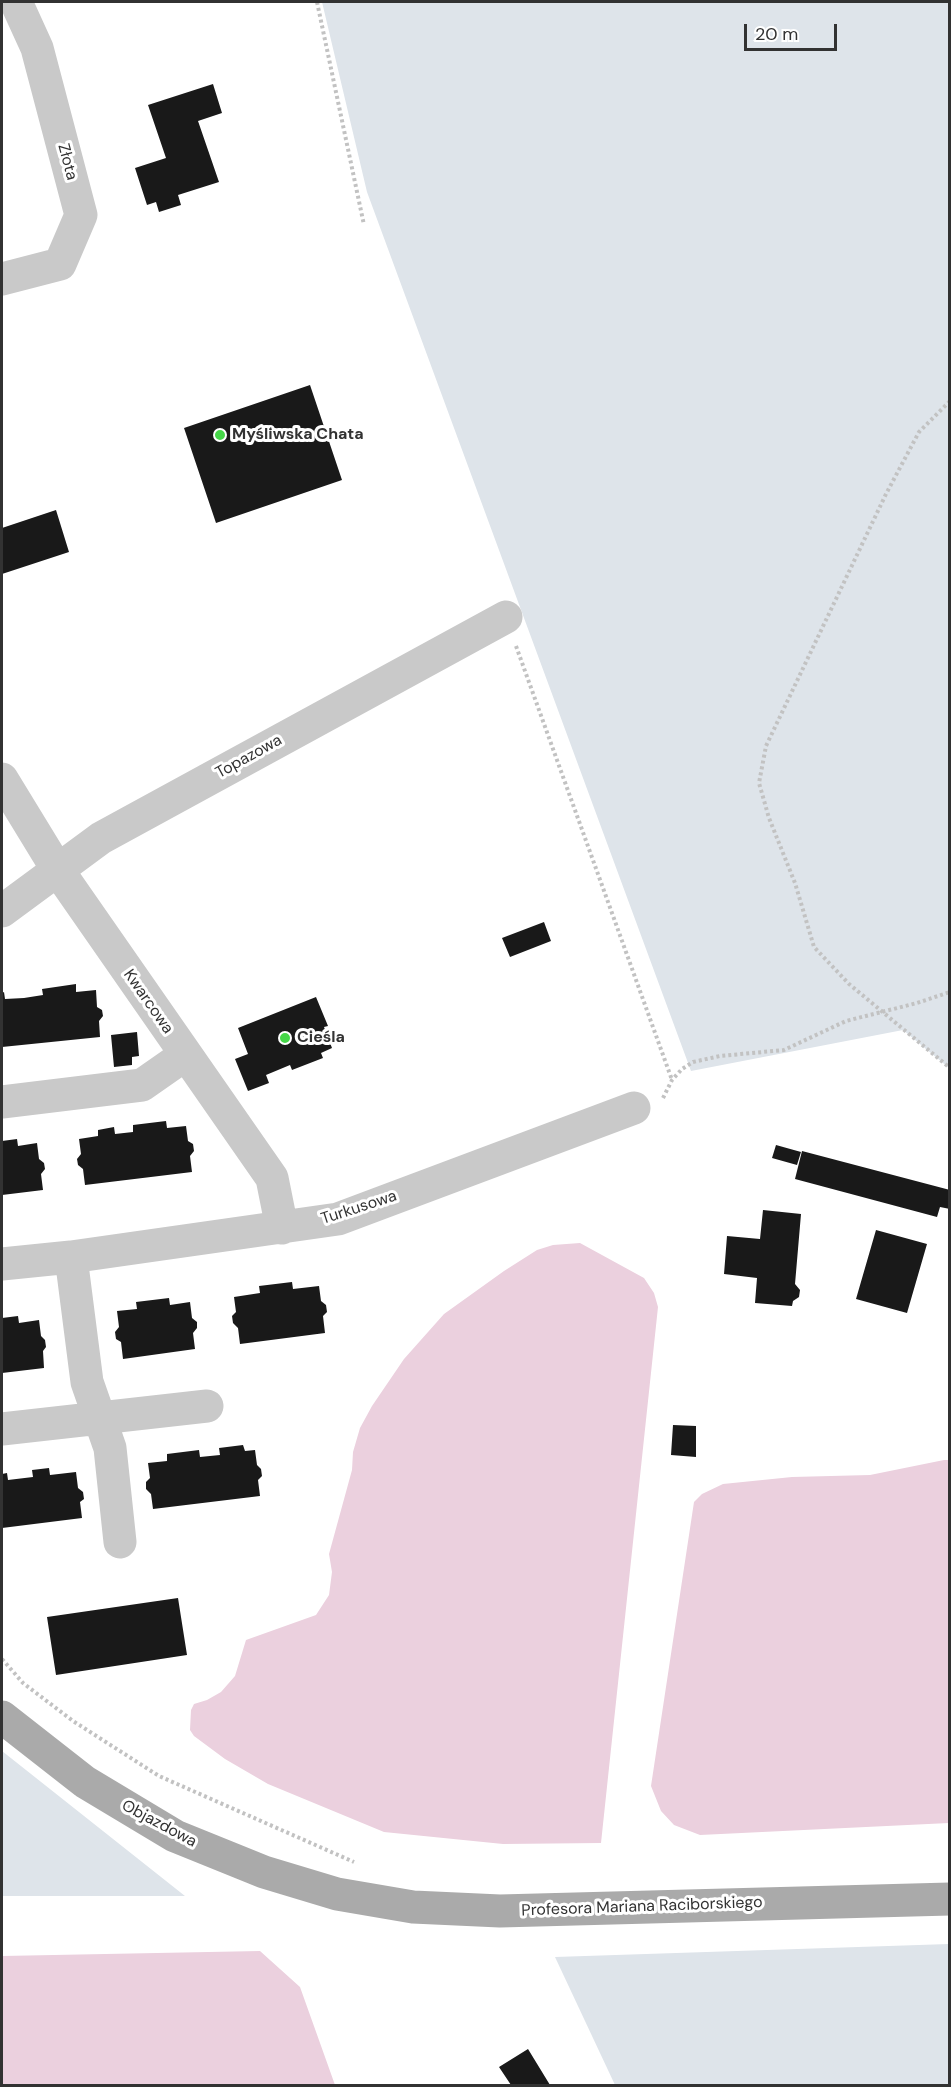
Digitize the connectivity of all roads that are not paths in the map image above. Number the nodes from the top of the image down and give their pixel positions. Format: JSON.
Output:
{"nodes":[{"id":1,"x":16,"y":2,"type":"edge"},
{"id":2,"x":2,"y":279,"type":"edge"},
{"id":3,"x":506,"y":617,"type":"road end"},
{"id":4,"x":2,"y":779,"type":"edge"},
{"id":5,"x":57,"y":869,"type":"junction"},
{"id":6,"x":2,"y":911,"type":"edge"},
{"id":7,"x":185,"y":1055,"type":"junction"},
{"id":8,"x":2,"y":1102,"type":"edge"},
{"id":9,"x":634,"y":1107,"type":"road end"},
{"id":10,"x":282,"y":1228,"type":"junction"},
{"id":11,"x":71,"y":1257,"type":"junction"},
{"id":12,"x":2,"y":1264,"type":"edge"},
{"id":13,"x":207,"y":1406,"type":"dead end"},
{"id":14,"x":99,"y":1419,"type":"junction"},
{"id":15,"x":2,"y":1430,"type":"edge"},
{"id":16,"x":120,"y":1542,"type":"dead end"},
{"id":17,"x":2,"y":1717,"type":"edge"},
{"id":18,"x":337,"y":1894,"type":"joint"},
{"id":19,"x":950,"y":1899,"type":"edge"}],
"edges":[{"from":1,"to":2,"type":"street","name":"Złota"},
{"from":3,"to":5,"type":"street","name":"Topazowa"},
{"from":4,"to":5,"type":"street","name":"Kwarcowa"},
{"from":5,"to":6,"type":"street","name":"Topazowa"},
{"from":5,"to":7,"type":"street","name":"Kwarcowa"},
{"from":7,"to":8,"type":"street"},
{"from":7,"to":10,"type":"street","name":"Kwarcowa"},
{"from":9,"to":10,"type":"street","name":"Turkusowa"},
{"from":10,"to":11,"type":"street","name":"Turkusowa"},
{"from":11,"to":12,"type":"street","name":"Turkusowa"},
{"from":11,"to":14,"type":"street"},
{"from":13,"to":14,"type":"street"},
{"from":14,"to":15,"type":"street"},
{"from":14,"to":16,"type":"street"},
{"from":17,"to":18,"type":"main road","name":"Objazdowa"},
{"from":18,"to":19,"type":"main road","name":"Profesora Mariana Raciborskiego"}]}
